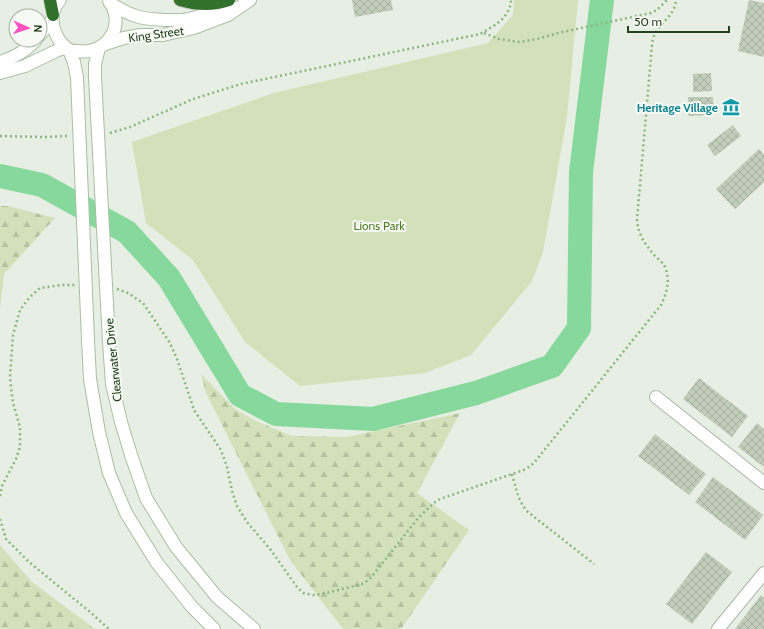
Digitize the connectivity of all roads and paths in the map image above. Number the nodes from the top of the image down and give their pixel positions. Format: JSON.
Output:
{"nodes":[{"id":1,"x":50,"y":0,"type":"edge"},
{"id":2,"x":60,"y":0,"type":"edge"},
{"id":3,"x":180,"y":0,"type":"edge"},
{"id":4,"x":229,"y":0,"type":"edge"},
{"id":5,"x":250,"y":0,"type":"edge"},
{"id":6,"x":511,"y":0,"type":"edge"},
{"id":7,"x":667,"y":0,"type":"edge"},
{"id":8,"x":676,"y":0,"type":"edge"},
{"id":9,"x":109,"y":2,"type":"edge"},
{"id":10,"x":52,"y":17,"type":"junction"},
{"id":11,"x":48,"y":23,"type":"edge"},
{"id":12,"x":483,"y":32,"type":"junction"},
{"id":13,"x":102,"y":46,"type":"junction"},
{"id":14,"x":26,"y":48,"type":"edge"},
{"id":15,"x":68,"y":49,"type":"junction"},
{"id":16,"x":0,"y":62,"type":"edge"},
{"id":17,"x":0,"y":73,"type":"edge"},
{"id":18,"x":103,"y":135,"type":"dead end"},
{"id":19,"x":0,"y":136,"type":"edge"},
{"id":20,"x":74,"y":136,"type":"dead end"},
{"id":21,"x":656,"y":397,"type":"dead end"},
{"id":22,"x":512,"y":474,"type":"junction"},
{"id":23,"x":764,"y":483,"type":"edge"},
{"id":24,"x":0,"y":519,"type":"edge"},
{"id":25,"x":263,"y":540,"type":"dead end"},
{"id":26,"x":594,"y":564,"type":"dead end"},
{"id":27,"x":764,"y":573,"type":"edge"},
{"id":28,"x":109,"y":629,"type":"edge"},
{"id":29,"x":214,"y":629,"type":"edge"},
{"id":30,"x":254,"y":629,"type":"edge"},
{"id":31,"x":718,"y":629,"type":"edge"}],
"edges":[{"from":1,"to":10,"type":"highway"},
{"from":2,"to":10,"type":"main road"},
{"from":3,"to":4,"type":"highway"},
{"from":5,"to":9,"type":"main road","name":"King Street"},
{"from":5,"to":13,"type":"main road","name":"King Street"},
{"from":6,"to":12,"type":"path"},
{"from":7,"to":12,"type":"path"},
{"from":8,"to":22,"type":"path"},
{"from":9,"to":13,"type":"main road","name":"Clearwater Drive"},
{"from":10,"to":11,"type":"main road"},
{"from":10,"to":15,"type":"main road","name":"Clearwater Drive"},
{"from":12,"to":18,"type":"path"},
{"from":13,"to":15,"type":"main road","name":"King Street"},
{"from":13,"to":30,"type":"main road","name":"Clearwater Drive","bridge":true},
{"from":14,"to":16,"type":"main road"},
{"from":15,"to":17,"type":"main road"},
{"from":15,"to":29,"type":"main road","name":"Clearwater Drive","bridge":true},
{"from":19,"to":20,"type":"path"},
{"from":21,"to":23,"type":"main road"},
{"from":22,"to":25,"type":"path"},
{"from":22,"to":26,"type":"path"},
{"from":24,"to":28,"type":"path"},
{"from":27,"to":31,"type":"main road"}]}
